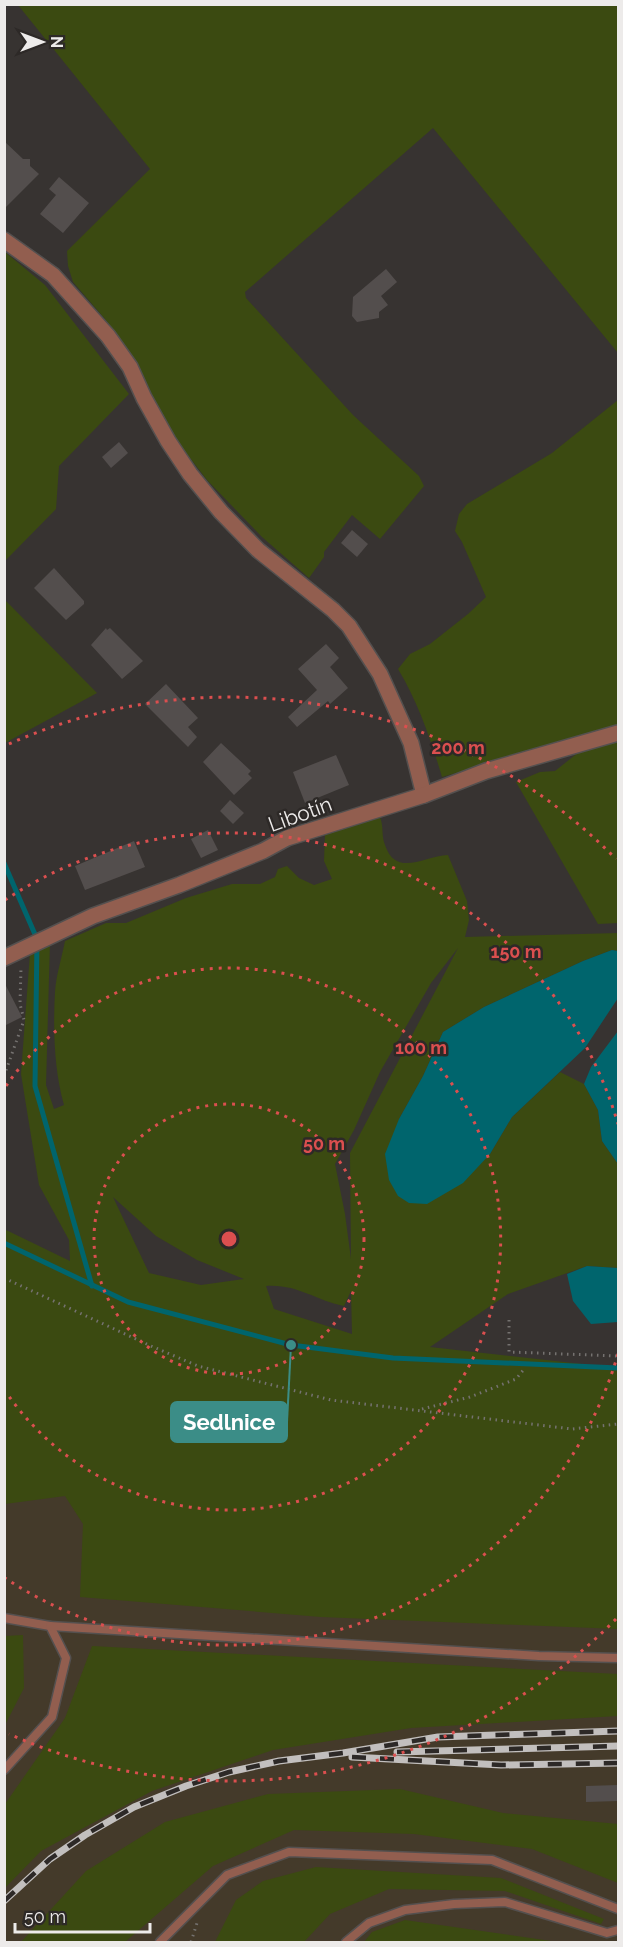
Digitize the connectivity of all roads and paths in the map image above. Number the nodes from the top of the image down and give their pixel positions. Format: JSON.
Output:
{"nodes":[{"id":1,"x":4,"y":240,"type":"edge"},
{"id":2,"x":618,"y":733,"type":"edge"},
{"id":3,"x":424,"y":795,"type":"junction"},
{"id":4,"x":22,"y":949,"type":"junction"},
{"id":5,"x":4,"y":958,"type":"edge"},
{"id":6,"x":4,"y":1076,"type":"edge"},
{"id":7,"x":4,"y":1278,"type":"edge"},
{"id":8,"x":508,"y":1320,"type":"dead end"},
{"id":9,"x":618,"y":1356,"type":"edge"},
{"id":10,"x":525,"y":1368,"type":"dead end"},
{"id":11,"x":417,"y":1410,"type":"junction"},
{"id":12,"x":618,"y":1424,"type":"edge"},
{"id":13,"x":4,"y":1618,"type":"edge"},
{"id":14,"x":50,"y":1626,"type":"junction"},
{"id":15,"x":618,"y":1658,"type":"edge"},
{"id":16,"x":4,"y":1770,"type":"edge"},
{"id":17,"x":618,"y":1909,"type":"edge"},
{"id":18,"x":618,"y":1930,"type":"edge"},
{"id":19,"x":159,"y":1942,"type":"edge"},
{"id":20,"x":346,"y":1942,"type":"edge"}],
"edges":[{"from":1,"to":3,"type":"street"},
{"from":2,"to":3,"type":"street","name":"Libotín"},
{"from":3,"to":4,"type":"street","name":"Libotín"},
{"from":4,"to":5,"type":"street","name":"Libotín"},
{"from":4,"to":6,"type":"path"},
{"from":7,"to":11,"type":"path"},
{"from":8,"to":9,"type":"path"},
{"from":10,"to":11,"type":"path"},
{"from":11,"to":12,"type":"path"},
{"from":13,"to":14,"type":"lane"},
{"from":14,"to":15,"type":"lane"},
{"from":14,"to":16,"type":"lane"},
{"from":17,"to":19,"type":"lane"},
{"from":18,"to":20,"type":"lane"}]}
